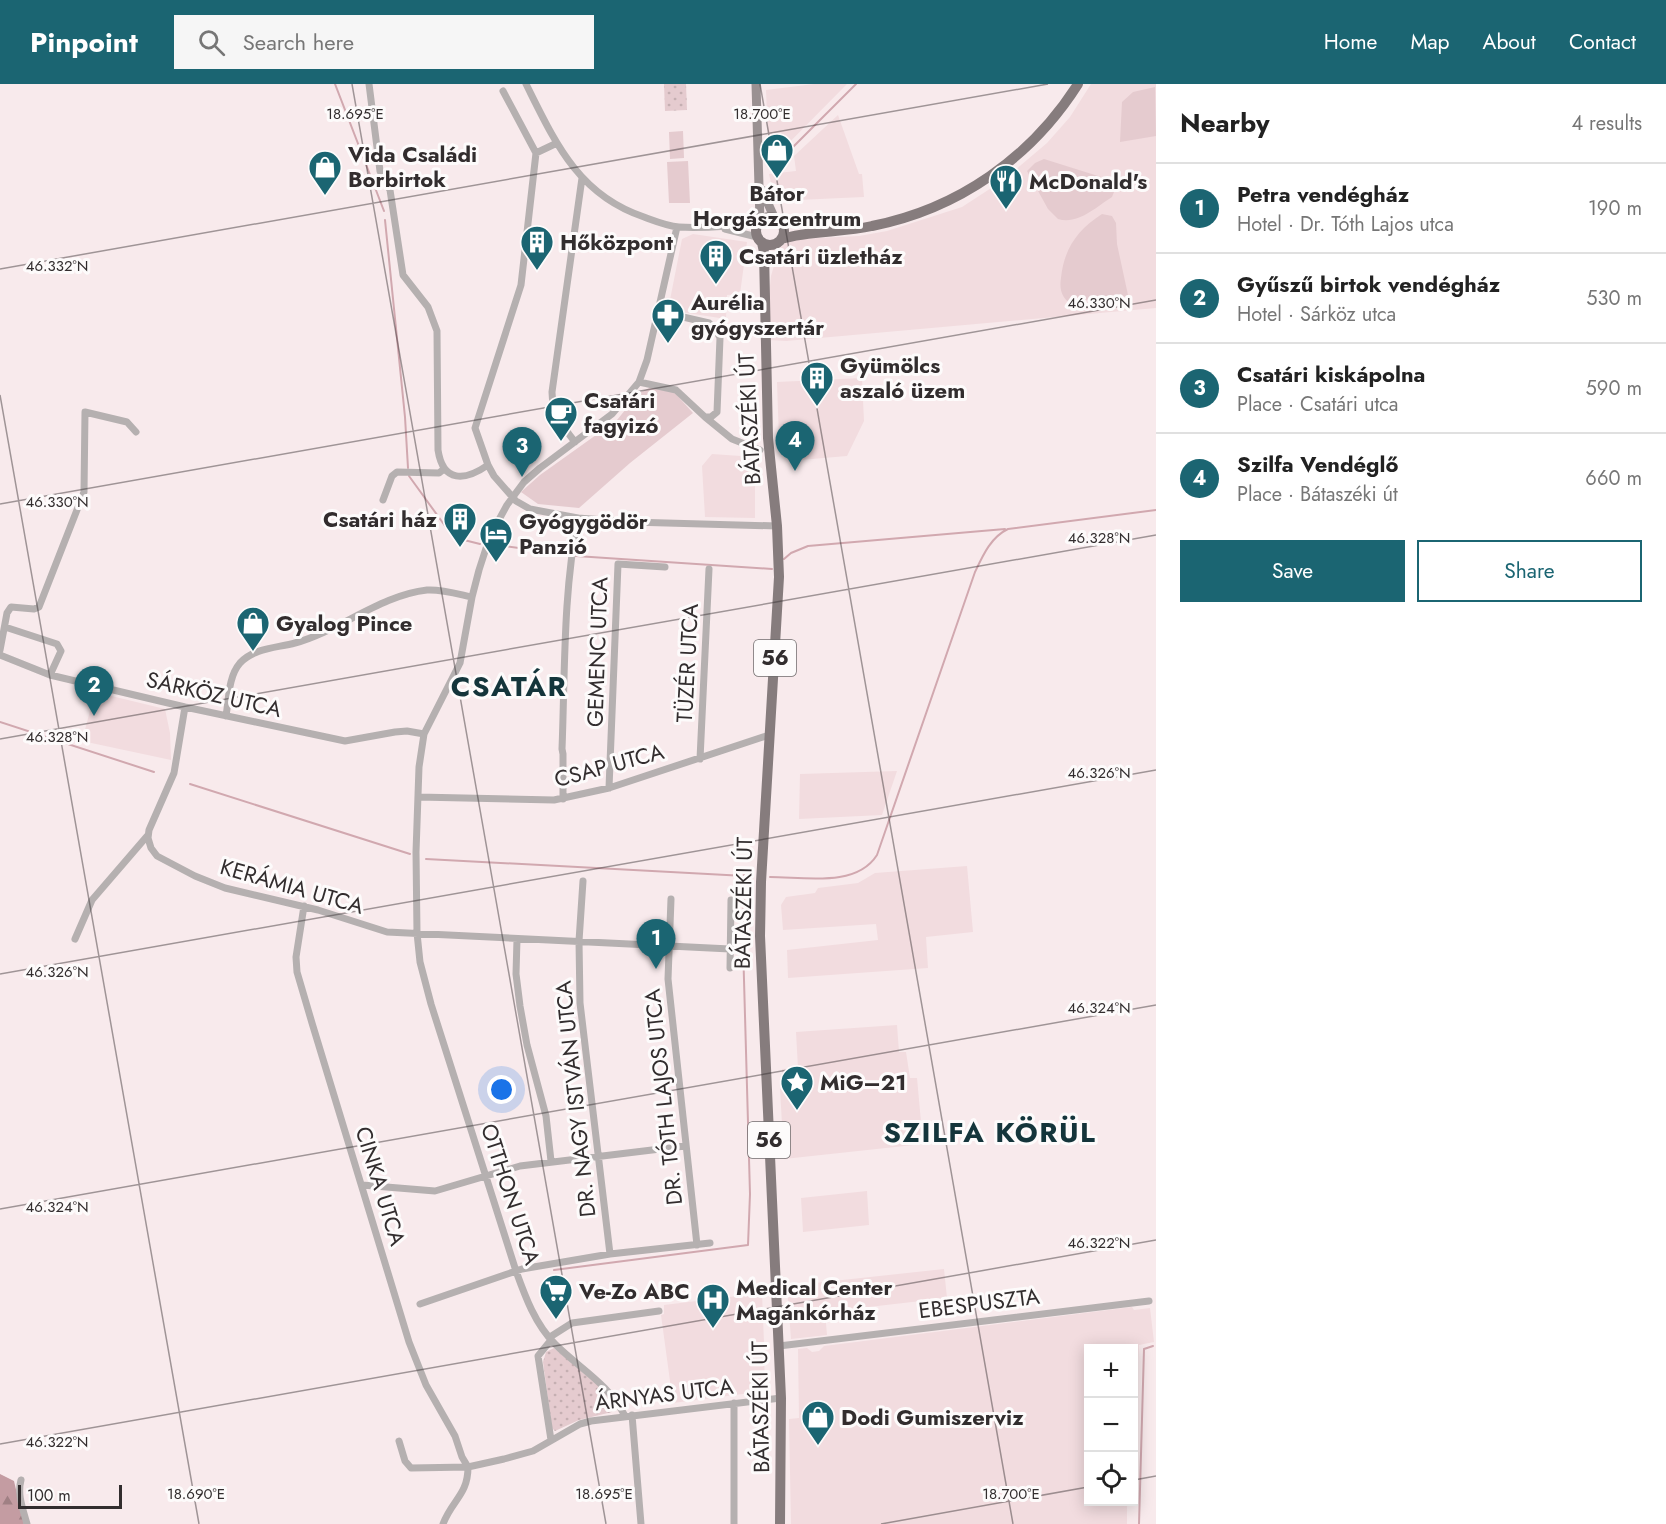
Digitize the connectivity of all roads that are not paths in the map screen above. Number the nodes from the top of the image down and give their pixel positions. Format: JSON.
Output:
{"nodes":[{"id":1,"x":369,"y":84,"type":"edge"},
{"id":2,"x":526,"y":84,"type":"edge"},
{"id":3,"x":756,"y":84,"type":"edge"},
{"id":4,"x":1078,"y":84,"type":"edge"},
{"id":5,"x":503,"y":90,"type":"dead end"},
{"id":6,"x":557,"y":143,"type":"junction"},
{"id":7,"x":536,"y":153,"type":"junction"},
{"id":8,"x":759,"y":176,"type":"junction"},
{"id":9,"x":582,"y":178,"type":"junction"},
{"id":10,"x":777,"y":220,"type":"junction"},
{"id":11,"x":758,"y":223,"type":"junction"},
{"id":12,"x":677,"y":227,"type":"junction"},
{"id":13,"x":717,"y":227,"type":"junction"},
{"id":14,"x":819,"y":232,"type":"junction"},
{"id":15,"x":759,"y":240,"type":"junction"},
{"id":16,"x":779,"y":241,"type":"junction"},
{"id":17,"x":765,"y":283,"type":"junction"},
{"id":18,"x":657,"y":311,"type":"junction"},
{"id":19,"x":639,"y":382,"type":"junction"},
{"id":20,"x":705,"y":417,"type":"junction"},
{"id":21,"x":136,"y":432,"type":"dead end"},
{"id":22,"x":575,"y":442,"type":"junction"},
{"id":23,"x":760,"y":450,"type":"dead end"},
{"id":24,"x":488,"y":465,"type":"junction"},
{"id":25,"x":444,"y":469,"type":"junction"},
{"id":26,"x":512,"y":497,"type":"junction"},
{"id":27,"x":383,"y":500,"type":"dead end"},
{"id":28,"x":578,"y":518,"type":"junction"},
{"id":29,"x":777,"y":526,"type":"junction"},
{"id":30,"x":664,"y":567,"type":"dead end"},
{"id":31,"x":710,"y":569,"type":"dead end"},
{"id":32,"x":472,"y":597,"type":"junction"},
{"id":33,"x":5,"y":627,"type":"junction"},
{"id":34,"x":0,"y":650,"type":"edge"},
{"id":35,"x":0,"y":655,"type":"edge"},
{"id":36,"x":50,"y":675,"type":"junction"},
{"id":37,"x":185,"y":707,"type":"junction"},
{"id":38,"x":226,"y":716,"type":"junction"},
{"id":39,"x":424,"y":734,"type":"junction"},
{"id":40,"x":768,"y":735,"type":"junction"},
{"id":41,"x":700,"y":759,"type":"junction"},
{"id":42,"x":609,"y":788,"type":"junction"},
{"id":43,"x":418,"y":797,"type":"junction"},
{"id":44,"x":562,"y":799,"type":"junction"},
{"id":45,"x":148,"y":835,"type":"junction"},
{"id":46,"x":584,"y":881,"type":"dead end"},
{"id":47,"x":671,"y":899,"type":"dead end"},
{"id":48,"x":731,"y":900,"type":"dead end"},
{"id":49,"x":304,"y":906,"type":"junction"},
{"id":50,"x":417,"y":933,"type":"junction"},
{"id":51,"x":75,"y":939,"type":"dead end"},
{"id":52,"x":517,"y":939,"type":"junction"},
{"id":53,"x":579,"y":941,"type":"junction"},
{"id":54,"x":668,"y":945,"type":"junction"},
{"id":55,"x":730,"y":949,"type":"junction"},
{"id":56,"x":730,"y":968,"type":"dead end"},
{"id":57,"x":685,"y":1146,"type":"junction"},
{"id":58,"x":598,"y":1156,"type":"junction"},
{"id":59,"x":551,"y":1161,"type":"junction"},
{"id":60,"x":485,"y":1175,"type":"junction"},
{"id":61,"x":362,"y":1185,"type":"junction"},
{"id":62,"x":710,"y":1244,"type":"dead end"},
{"id":63,"x":697,"y":1245,"type":"junction"},
{"id":64,"x":610,"y":1254,"type":"junction"},
{"id":65,"x":516,"y":1271,"type":"junction"},
{"id":66,"x":1149,"y":1301,"type":"dead end"},
{"id":67,"x":420,"y":1304,"type":"dead end"},
{"id":68,"x":659,"y":1311,"type":"dead end"},
{"id":69,"x":551,"y":1339,"type":"junction"},
{"id":70,"x":779,"y":1346,"type":"junction"},
{"id":71,"x":781,"y":1398,"type":"junction"},
{"id":72,"x":734,"y":1403,"type":"junction"},
{"id":73,"x":629,"y":1415,"type":"junction"},
{"id":74,"x":551,"y":1440,"type":"junction"},
{"id":75,"x":399,"y":1441,"type":"dead end"},
{"id":76,"x":468,"y":1467,"type":"junction"},
{"id":77,"x":21,"y":1480,"type":"dead end"},
{"id":78,"x":27,"y":1524,"type":"edge"},
{"id":79,"x":443,"y":1524,"type":"edge"},
{"id":80,"x":641,"y":1524,"type":"edge"},
{"id":81,"x":734,"y":1524,"type":"edge"},
{"id":82,"x":780,"y":1524,"type":"edge"}],
"edges":[{"from":1,"to":25,"type":"street"},
{"from":2,"to":6,"type":"street"},
{"from":3,"to":8,"type":"street"},
{"from":4,"to":14,"type":"main road"},
{"from":5,"to":7,"type":"street"},
{"from":6,"to":7,"type":"street"},
{"from":6,"to":9,"type":"street"},
{"from":7,"to":24,"type":"street"},
{"from":8,"to":10,"type":"street"},
{"from":8,"to":11,"type":"street"},
{"from":9,"to":12,"type":"street"},
{"from":9,"to":22,"type":"street"},
{"from":10,"to":11,"type":"main road"},
{"from":10,"to":14,"type":"main road"},
{"from":10,"to":16,"type":"main road","number":"56"},
{"from":11,"to":13,"type":"street"},
{"from":11,"to":15,"type":"main road","number":"56"},
{"from":12,"to":13,"type":"street"},
{"from":12,"to":18,"type":"street"},
{"from":13,"to":15,"type":"street"},
{"from":14,"to":16,"type":"main road"},
{"from":15,"to":16,"type":"main road"},
{"from":15,"to":17,"type":"main road","number":"56"},
{"from":16,"to":17,"type":"main road","number":"56"},
{"from":17,"to":29,"type":"main road","name":"BÁTASZÉKI ÚT","number":"56"},
{"from":18,"to":19,"type":"street"},
{"from":18,"to":20,"type":"street"},
{"from":19,"to":20,"type":"street"},
{"from":19,"to":22,"type":"street","name":"OTTHON UTCA"},
{"from":20,"to":23,"type":"street"},
{"from":21,"to":33,"type":"street"},
{"from":22,"to":26,"type":"street","name":"OTTHON UTCA"},
{"from":24,"to":25,"type":"street"},
{"from":24,"to":26,"type":"street"},
{"from":25,"to":27,"type":"street"},
{"from":26,"to":28,"type":"street"},
{"from":26,"to":32,"type":"street","name":"OTTHON UTCA"},
{"from":28,"to":29,"type":"street"},
{"from":28,"to":44,"type":"street"},
{"from":29,"to":40,"type":"main road","name":"BÁTASZÉKI ÚT","number":"56"},
{"from":30,"to":42,"type":"street","name":"GEMENC UTCA"},
{"from":31,"to":41,"type":"street","name":"TÜZÉR UTCA"},
{"from":32,"to":38,"type":"street"},
{"from":32,"to":39,"type":"street","name":"OTTHON UTCA"},
{"from":33,"to":34,"type":"street"},
{"from":33,"to":36,"type":"street"},
{"from":35,"to":36,"type":"street","name":"SÁRKÖZ UTCA"},
{"from":36,"to":37,"type":"street","name":"SÁRKÖZ UTCA"},
{"from":37,"to":38,"type":"street","name":"SÁRKÖZ UTCA"},
{"from":37,"to":45,"type":"street"},
{"from":38,"to":39,"type":"street","name":"SÁRKÖZ UTCA"},
{"from":39,"to":43,"type":"street","name":"OTTHON UTCA"},
{"from":40,"to":41,"type":"street","name":"CSAP UTCA"},
{"from":40,"to":70,"type":"main road","name":"BÁTASZÉKI ÚT","number":"56"},
{"from":41,"to":42,"type":"street","name":"CSAP UTCA"},
{"from":42,"to":44,"type":"street","name":"CSAP UTCA"},
{"from":43,"to":44,"type":"street","name":"CSAP UTCA"},
{"from":43,"to":50,"type":"street","name":"OTTHON UTCA"},
{"from":45,"to":49,"type":"street","name":"KERÁMIA UTCA"},
{"from":45,"to":51,"type":"street"},
{"from":46,"to":53,"type":"street"},
{"from":47,"to":54,"type":"street"},
{"from":48,"to":55,"type":"street"},
{"from":49,"to":50,"type":"street","name":"KERÁMIA UTCA"},
{"from":49,"to":61,"type":"street","name":"CINKA UTCA"},
{"from":50,"to":52,"type":"street","name":"KERÁMIA UTCA"},
{"from":50,"to":60,"type":"street","name":"OTTHON UTCA"},
{"from":52,"to":53,"type":"street","name":"KERÁMIA UTCA"},
{"from":52,"to":59,"type":"street"},
{"from":53,"to":54,"type":"street","name":"KERÁMIA UTCA"},
{"from":53,"to":58,"type":"street","name":"DR. NAGY ISTVÁN UTCA"},
{"from":54,"to":55,"type":"street","name":"KERÁMIA UTCA"},
{"from":54,"to":57,"type":"street","name":"DR. TÓTH LAJOS UTCA"},
{"from":55,"to":56,"type":"street"},
{"from":57,"to":58,"type":"street"},
{"from":57,"to":63,"type":"street","name":"DR. TÓTH LAJOS UTCA"},
{"from":58,"to":59,"type":"street"},
{"from":58,"to":64,"type":"street","name":"DR. NAGY ISTVÁN UTCA"},
{"from":59,"to":60,"type":"street"},
{"from":60,"to":61,"type":"street"},
{"from":60,"to":65,"type":"street","name":"OTTHON UTCA"},
{"from":61,"to":76,"type":"street","name":"CINKA UTCA"},
{"from":62,"to":63,"type":"street"},
{"from":63,"to":64,"type":"street"},
{"from":64,"to":65,"type":"street"},
{"from":65,"to":67,"type":"street"},
{"from":65,"to":69,"type":"street","name":"OTTHON UTCA"},
{"from":66,"to":70,"type":"street","name":"EBESPUSZTA"},
{"from":68,"to":69,"type":"street"},
{"from":69,"to":73,"type":"street","name":"OTTHON UTCA"},
{"from":69,"to":74,"type":"street"},
{"from":70,"to":71,"type":"main road","name":"BÁTASZÉKI ÚT","number":"56"},
{"from":71,"to":72,"type":"street","name":"ÁRNYAS UTCA"},
{"from":71,"to":82,"type":"main road","name":"BÁTASZÉKI ÚT","number":"56"},
{"from":72,"to":73,"type":"street","name":"ÁRNYAS UTCA"},
{"from":72,"to":81,"type":"street"},
{"from":73,"to":74,"type":"street","name":"ÁRNYAS UTCA"},
{"from":73,"to":80,"type":"street"},
{"from":74,"to":76,"type":"street","name":"ÁRNYAS UTCA"},
{"from":75,"to":76,"type":"street","name":"ÁRNYAS UTCA"},
{"from":76,"to":79,"type":"street"},
{"from":77,"to":78,"type":"street"}]}
